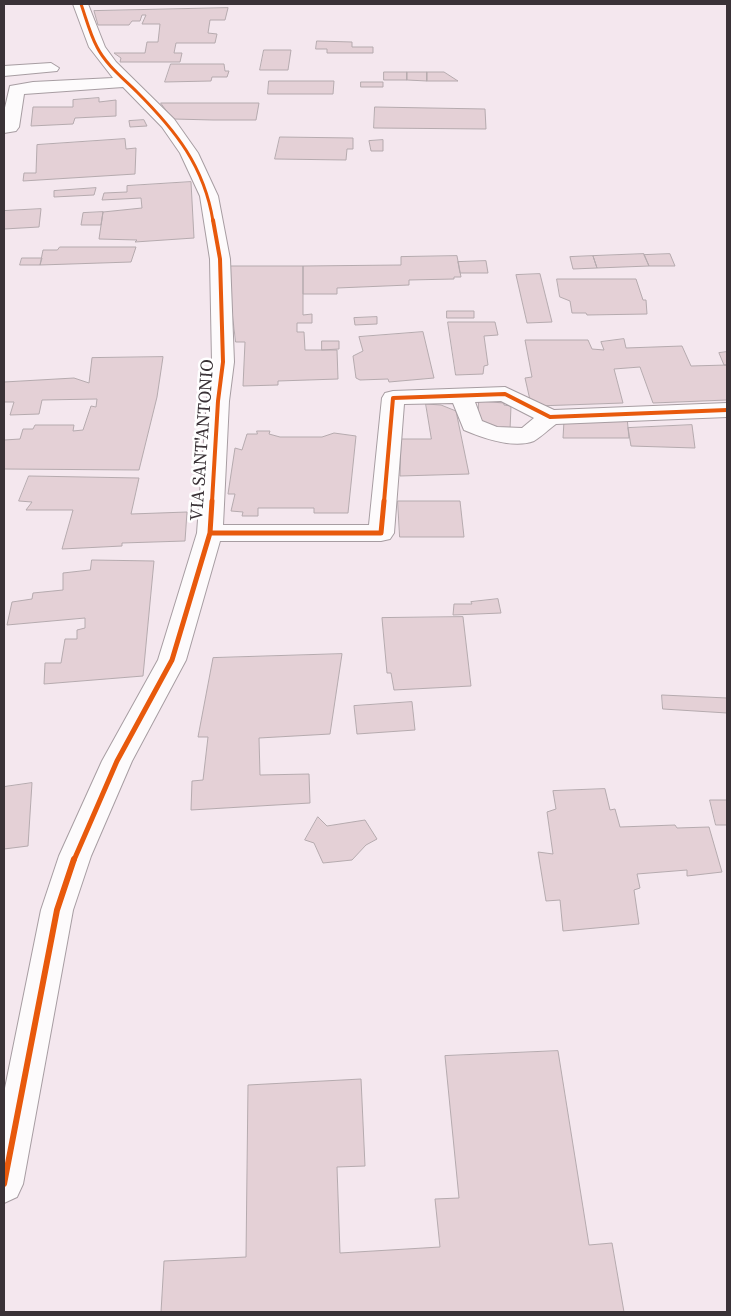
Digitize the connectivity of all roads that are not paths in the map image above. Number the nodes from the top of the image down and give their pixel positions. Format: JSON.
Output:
{"nodes":[{"id":1,"x":81,"y":4,"type":"edge"},
{"id":2,"x":71,"y":67,"type":"dead end"},
{"id":3,"x":4,"y":71,"type":"edge"},
{"id":4,"x":109,"y":71,"type":"junction"},
{"id":5,"x":4,"y":128,"type":"edge"},
{"id":6,"x":462,"y":397,"type":"junction"},
{"id":7,"x":727,"y":410,"type":"edge"},
{"id":8,"x":550,"y":417,"type":"junction"},
{"id":9,"x":210,"y":533,"type":"junction"},
{"id":10,"x":4,"y":1184,"type":"edge"}],
"edges":[{"from":1,"to":4,"type":"street","name":"VIA SANT'ANTONIO"},
{"from":2,"to":3,"type":"street"},
{"from":4,"to":5,"type":"street"},
{"from":4,"to":9,"type":"street","name":"VIA SANT'ANTONIO"},
{"from":6,"to":8,"type":"street"},
{"from":6,"to":8,"type":"street"},
{"from":6,"to":9,"type":"street"},
{"from":7,"to":8,"type":"street"},
{"from":9,"to":10,"type":"street","name":"VIA SANT'ANTONIO"}]}
